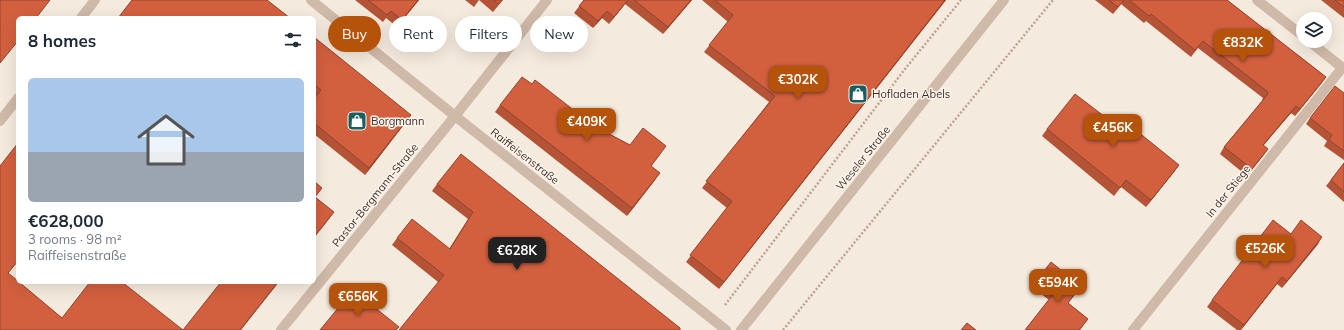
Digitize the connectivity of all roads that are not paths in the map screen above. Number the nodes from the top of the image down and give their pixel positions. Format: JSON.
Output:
{"nodes":[{"id":1,"x":95,"y":0,"type":"edge"},
{"id":2,"x":311,"y":0,"type":"edge"},
{"id":3,"x":547,"y":0,"type":"edge"},
{"id":4,"x":1004,"y":0,"type":"edge"},
{"id":5,"x":1257,"y":0,"type":"edge"},
{"id":6,"x":83,"y":16,"type":"edge"},
{"id":7,"x":1296,"y":31,"type":"edge"},
{"id":8,"x":1318,"y":48,"type":"edge"},
{"id":9,"x":1343,"y":68,"type":"edge"},
{"id":10,"x":16,"y":101,"type":"edge"},
{"id":11,"x":455,"y":116,"type":"junction"},
{"id":12,"x":0,"y":121,"type":"edge"},
{"id":13,"x":281,"y":330,"type":"edge"},
{"id":14,"x":726,"y":330,"type":"edge"},
{"id":15,"x":741,"y":330,"type":"edge"},
{"id":16,"x":1133,"y":330,"type":"edge"}],
"edges":[{"from":1,"to":6,"type":"street"},
{"from":2,"to":11,"type":"street","name":"Raiffeisenstraße"},
{"from":3,"to":11,"type":"street","name":"Pastor-Bergmann-Straße"},
{"from":4,"to":15,"type":"street","name":"Weseler Straße"},
{"from":5,"to":7,"type":"street"},
{"from":8,"to":9,"type":"street"},
{"from":9,"to":16,"type":"street","name":"In der Stiege"},
{"from":10,"to":12,"type":"street"},
{"from":11,"to":13,"type":"street","name":"Pastor-Bergmann-Straße"},
{"from":11,"to":14,"type":"street","name":"Raiffeisenstraße"}]}
